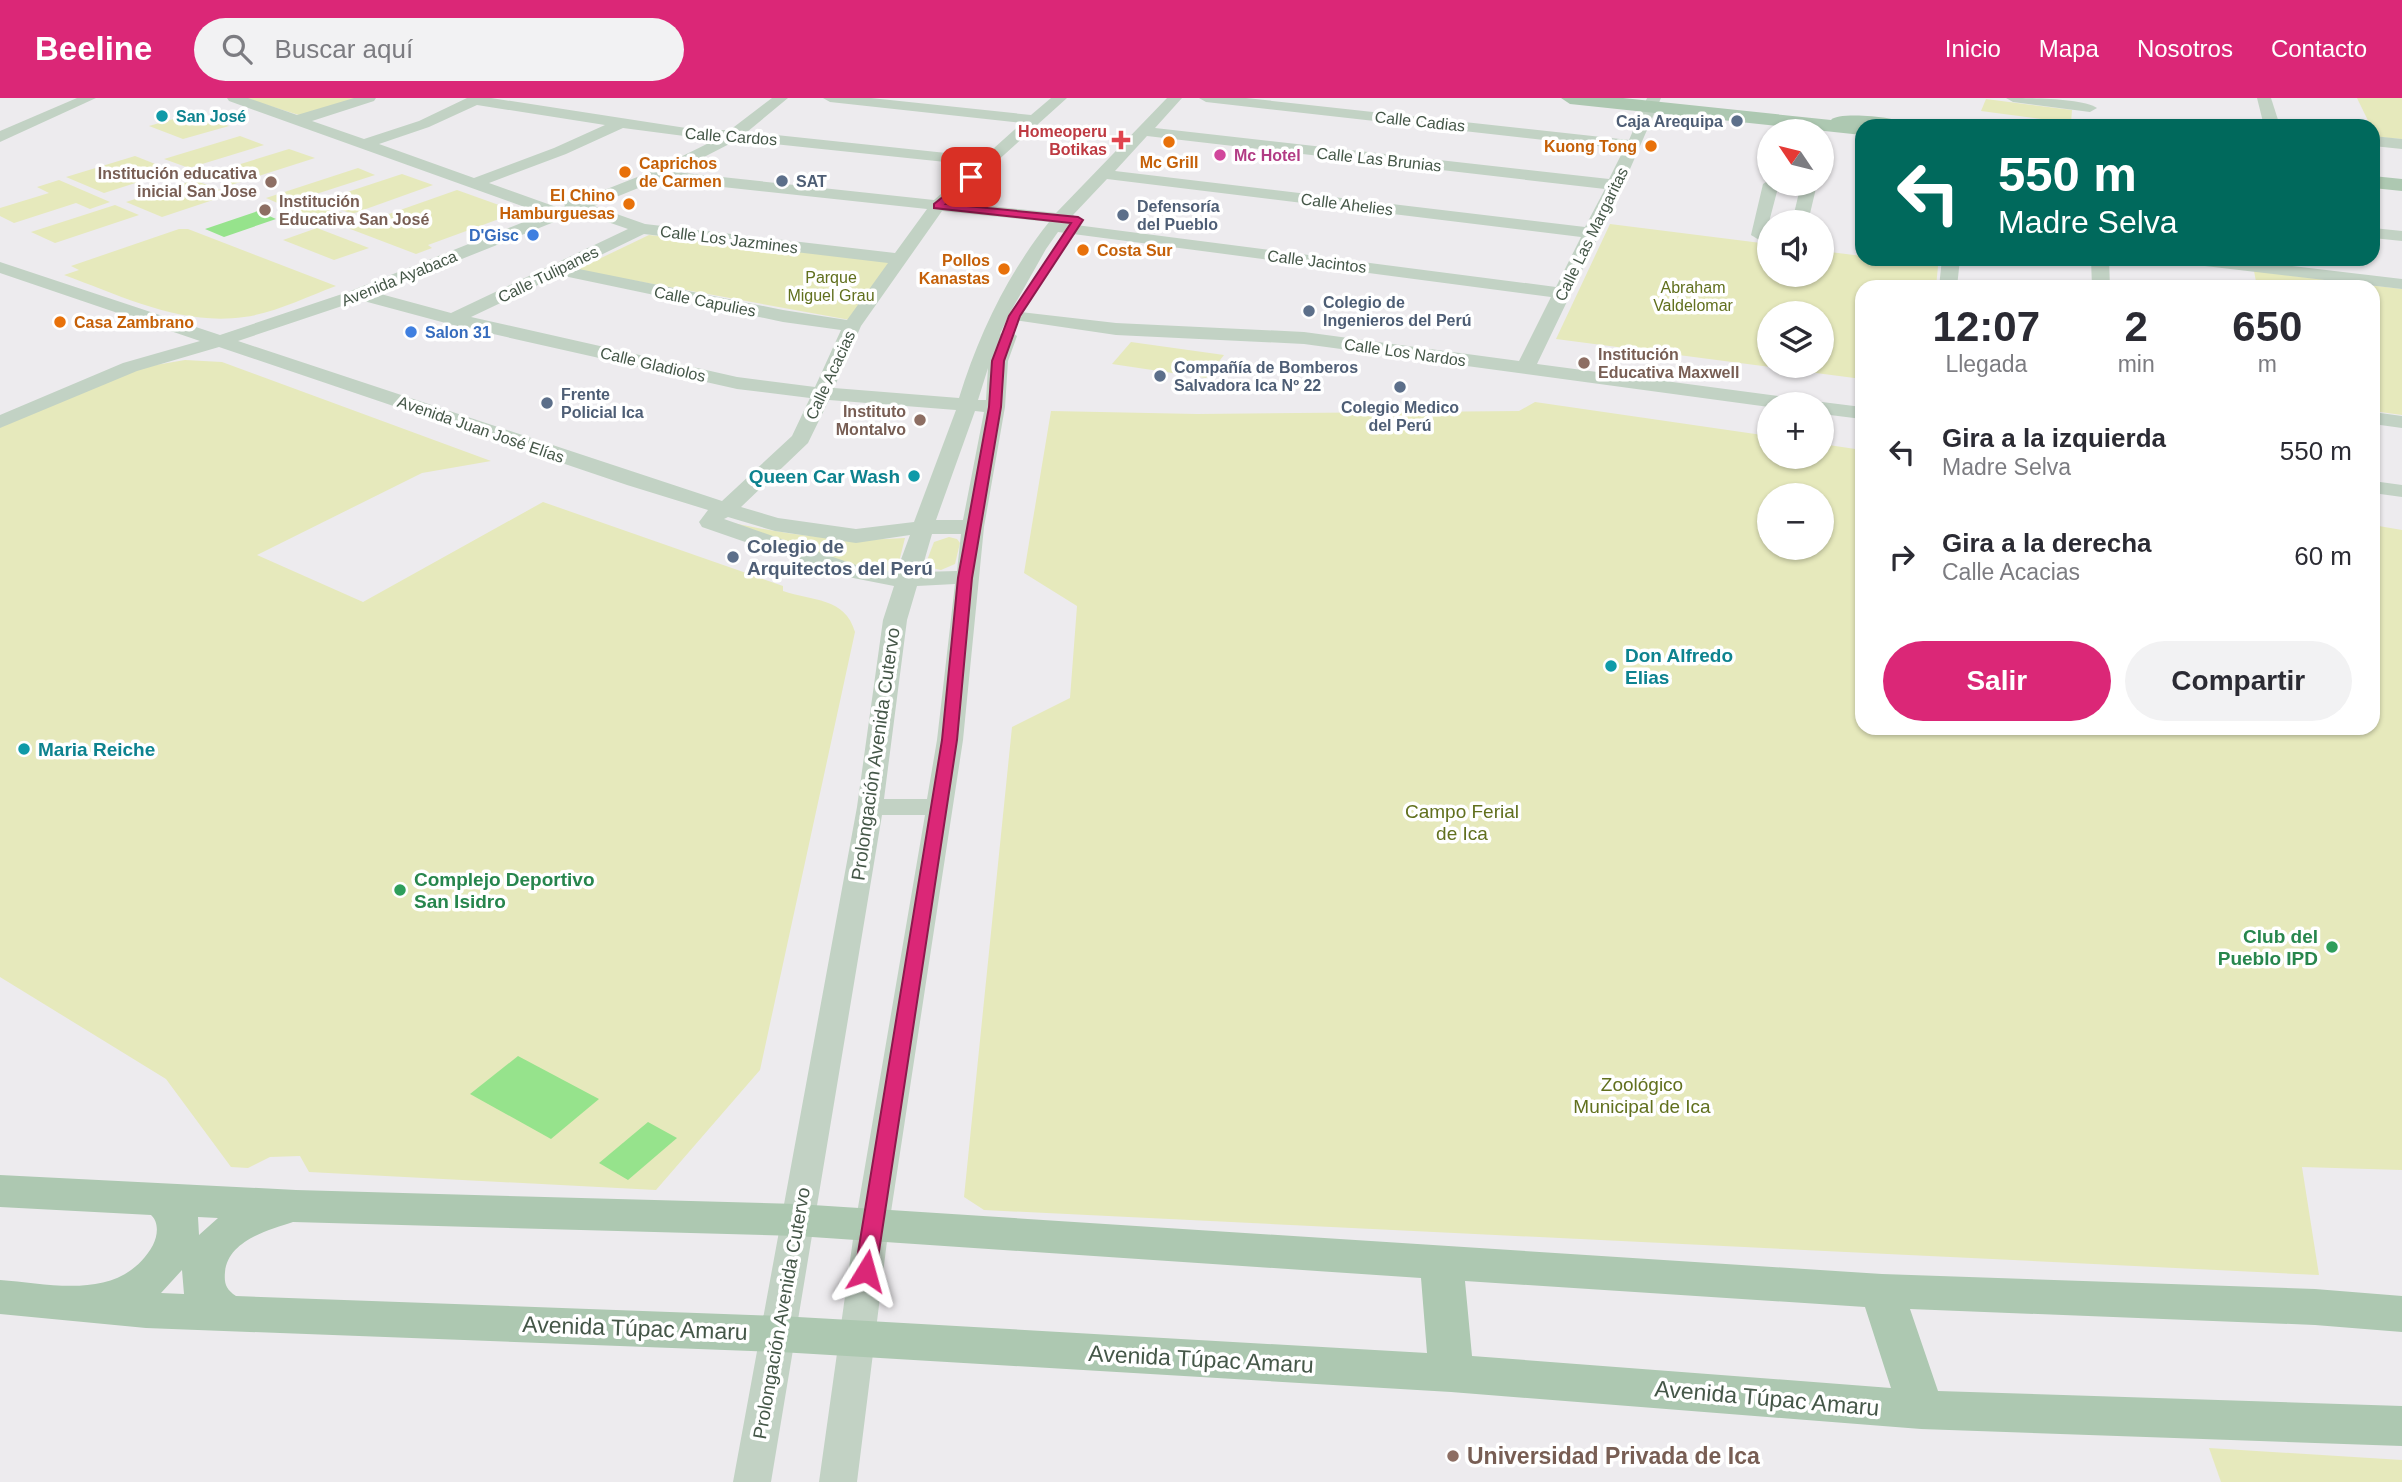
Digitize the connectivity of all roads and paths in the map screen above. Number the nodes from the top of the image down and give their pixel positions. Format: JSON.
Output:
{"nodes":[{"id":1,"x":89,"y":98,"type":"edge"},
{"id":2,"x":234,"y":98,"type":"edge"},
{"id":3,"x":369,"y":98,"type":"edge"},
{"id":4,"x":764,"y":98,"type":"edge"},
{"id":5,"x":781,"y":98,"type":"edge"},
{"id":6,"x":830,"y":98,"type":"edge"},
{"id":7,"x":1060,"y":98,"type":"edge"},
{"id":8,"x":1175,"y":98,"type":"edge"},
{"id":9,"x":1192,"y":98,"type":"edge"},
{"id":10,"x":1206,"y":98,"type":"edge"},
{"id":11,"x":1570,"y":98,"type":"edge"},
{"id":12,"x":2013,"y":98,"type":"edge"},
{"id":13,"x":2264,"y":98,"type":"edge"},
{"id":14,"x":477,"y":99,"type":"edge"},
{"id":15,"x":1648,"y":101,"type":"edge"},
{"id":16,"x":2091,"y":103,"type":"edge"},
{"id":17,"x":2270,"y":119,"type":"edge"},
{"id":18,"x":299,"y":120,"type":"junction"},
{"id":19,"x":1032,"y":121,"type":"junction"},
{"id":20,"x":1757,"y":121,"type":"edge"},
{"id":21,"x":1855,"y":121,"type":"edge"},
{"id":22,"x":619,"y":124,"type":"junction"},
{"id":23,"x":1834,"y":129,"type":"edge"},
{"id":24,"x":1855,"y":129,"type":"edge"},
{"id":25,"x":1152,"y":132,"type":"junction"},
{"id":26,"x":734,"y":135,"type":"junction"},
{"id":27,"x":715,"y":136,"type":"junction"},
{"id":28,"x":0,"y":137,"type":"edge"},
{"id":29,"x":2380,"y":142,"type":"edge"},
{"id":30,"x":365,"y":144,"type":"junction"},
{"id":31,"x":2402,"y":144,"type":"edge"},
{"id":32,"x":1634,"y":145,"type":"junction"},
{"id":33,"x":988,"y":162,"type":"junction"},
{"id":34,"x":656,"y":175,"type":"junction"},
{"id":35,"x":1110,"y":175,"type":"junction"},
{"id":36,"x":2380,"y":176,"type":"edge"},
{"id":37,"x":2402,"y":178,"type":"edge"},
{"id":38,"x":2380,"y":183,"type":"edge"},
{"id":39,"x":473,"y":184,"type":"junction"},
{"id":40,"x":1615,"y":185,"type":"junction"},
{"id":41,"x":2402,"y":185,"type":"edge"},
{"id":42,"x":937,"y":206,"type":"junction"},
{"id":43,"x":560,"y":207,"type":"junction"},
{"id":44,"x":1066,"y":223,"type":"junction"},
{"id":45,"x":642,"y":229,"type":"junction"},
{"id":46,"x":1592,"y":233,"type":"junction"},
{"id":47,"x":2380,"y":234,"type":"edge"},
{"id":48,"x":2402,"y":236,"type":"edge"},
{"id":49,"x":900,"y":258,"type":"junction"},
{"id":50,"x":2249,"y":266,"type":"edge"},
{"id":51,"x":0,"y":267,"type":"edge"},
{"id":52,"x":558,"y":270,"type":"junction"},
{"id":53,"x":0,"y":279,"type":"edge"},
{"id":54,"x":2368,"y":280,"type":"edge"},
{"id":55,"x":2380,"y":281,"type":"edge"},
{"id":56,"x":2402,"y":284,"type":"edge"},
{"id":57,"x":352,"y":292,"type":"junction"},
{"id":58,"x":1563,"y":293,"type":"junction"},
{"id":59,"x":1014,"y":316,"type":"junction"},
{"id":60,"x":453,"y":319,"type":"junction"},
{"id":61,"x":271,"y":321,"type":"junction"},
{"id":62,"x":852,"y":326,"type":"junction"},
{"id":63,"x":146,"y":340,"type":"junction"},
{"id":64,"x":202,"y":341,"type":"junction"},
{"id":65,"x":264,"y":355,"type":"junction"},
{"id":66,"x":233,"y":359,"type":"junction"},
{"id":67,"x":1525,"y":368,"type":"junction"},
{"id":68,"x":820,"y":393,"type":"junction"},
{"id":69,"x":1757,"y":399,"type":"edge"},
{"id":70,"x":967,"y":404,"type":"junction"},
{"id":71,"x":995,"y":407,"type":"junction"},
{"id":72,"x":1834,"y":410,"type":"edge"},
{"id":73,"x":0,"y":411,"type":"edge"},
{"id":74,"x":1855,"y":413,"type":"edge"},
{"id":75,"x":2380,"y":419,"type":"edge"},
{"id":76,"x":0,"y":422,"type":"edge"},
{"id":77,"x":2402,"y":422,"type":"edge"},
{"id":78,"x":2380,"y":488,"type":"edge"},
{"id":79,"x":2402,"y":491,"type":"edge"},
{"id":80,"x":726,"y":509,"type":"junction"},
{"id":81,"x":705,"y":521,"type":"junction"},
{"id":82,"x":924,"y":527,"type":"junction"},
{"id":83,"x":972,"y":527,"type":"junction"},
{"id":84,"x":965,"y":578,"type":"junction"},
{"id":85,"x":908,"y":580,"type":"junction"},
{"id":86,"x":870,"y":807,"type":"junction"},
{"id":87,"x":938,"y":807,"type":"junction"},
{"id":88,"x":0,"y":1191,"type":"edge"},
{"id":89,"x":164,"y":1201,"type":"junction"},
{"id":90,"x":296,"y":1206,"type":"junction"},
{"id":91,"x":797,"y":1220,"type":"junction"},
{"id":92,"x":872,"y":1225,"type":"junction"},
{"id":93,"x":1442,"y":1264,"type":"junction"},
{"id":94,"x":1882,"y":1291,"type":"junction"},
{"id":95,"x":0,"y":1297,"type":"edge"},
{"id":96,"x":91,"y":1304,"type":"junction"},
{"id":97,"x":229,"y":1313,"type":"junction"},
{"id":98,"x":2402,"y":1314,"type":"edge"},
{"id":99,"x":779,"y":1334,"type":"junction"},
{"id":100,"x":856,"y":1340,"type":"junction"},
{"id":101,"x":1451,"y":1373,"type":"junction"},
{"id":102,"x":1921,"y":1410,"type":"junction"},
{"id":103,"x":2402,"y":1426,"type":"edge"},
{"id":104,"x":751,"y":1482,"type":"edge"},
{"id":105,"x":838,"y":1482,"type":"edge"}],
"edges":[{"from":1,"to":28,"type":"street"},
{"from":2,"to":18,"type":"street","name":"Calle Los Jazmines"},
{"from":3,"to":18,"type":"street"},
{"from":4,"to":27,"type":"street","name":"Avenida Ayabaca"},
{"from":5,"to":26,"type":"street","name":"Avenida Ayabaca"},
{"from":6,"to":19,"type":"street"},
{"from":7,"to":19,"type":"street","name":"Calle Acacias"},
{"from":8,"to":25,"type":"street","name":"Prolongación Avenida Cutervo"},
{"from":9,"to":25,"type":"street","name":"Prolongación Avenida Cutervo"},
{"from":10,"to":32,"type":"street","name":"Calle Cadias"},
{"from":11,"to":15,"type":"main road"},
{"from":12,"to":16,"type":"street"},
{"from":13,"to":17,"type":"street"},
{"from":14,"to":22,"type":"street","name":"Calle Cardos"},
{"from":14,"to":30,"type":"street"},
{"from":15,"to":20,"type":"main road"},
{"from":15,"to":21,"type":"main road"},
{"from":15,"to":32,"type":"street","name":"Calle Las Margaritas"},
{"from":18,"to":30,"type":"street","name":"Calle Los Jazmines"},
{"from":19,"to":33,"type":"street","name":"Calle Acacias"},
{"from":22,"to":27,"type":"street","name":"Calle Cardos"},
{"from":22,"to":39,"type":"street"},
{"from":23,"to":24,"type":"main road"},
{"from":25,"to":35,"type":"street","name":"Prolongación Avenida Cutervo"},
{"from":25,"to":40,"type":"street","name":"Calle Las Brunias"},
{"from":26,"to":27,"type":"street","name":"Calle Cardos"},
{"from":26,"to":33,"type":"street","name":"Calle Cardos"},
{"from":26,"to":34,"type":"street","name":"Avenida Ayabaca"},
{"from":27,"to":43,"type":"street","name":"Avenida Ayabaca"},
{"from":29,"to":31,"type":"street"},
{"from":30,"to":39,"type":"street","name":"Calle Los Jazmines"},
{"from":32,"to":40,"type":"street","name":"Calle Las Margaritas"},
{"from":33,"to":42,"type":"street","name":"Calle Acacias"},
{"from":34,"to":42,"type":"street","name":"Calle Jacintos"},
{"from":34,"to":43,"type":"street","name":"Avenida Ayabaca"},
{"from":35,"to":44,"type":"street","name":"Prolongación Avenida Cutervo"},
{"from":35,"to":46,"type":"street","name":"Calle Ahelies"},
{"from":36,"to":37,"type":"main road"},
{"from":38,"to":41,"type":"main road"},
{"from":39,"to":43,"type":"street","name":"Calle Los Jazmines"},
{"from":40,"to":46,"type":"street","name":"Calle Las Margaritas"},
{"from":42,"to":44,"type":"street","name":"Calle Jacintos"},
{"from":42,"to":49,"type":"street","name":"Calle Acacias"},
{"from":43,"to":45,"type":"street","name":"Calle Los Jazmines"},
{"from":43,"to":57,"type":"street","name":"Avenida Ayabaca"},
{"from":44,"to":58,"type":"street","name":"Calle Jacintos"},
{"from":44,"to":59,"type":"street","name":"Prolongación Avenida Cutervo"},
{"from":44,"to":70,"type":"street","name":"Prolongación Avenida Cutervo"},
{"from":45,"to":49,"type":"street","name":"Calle Los Jazmines"},
{"from":45,"to":52,"type":"street","name":"Calle Tulipanes"},
{"from":46,"to":58,"type":"street","name":"Calle Las Margaritas"},
{"from":47,"to":48,"type":"street"},
{"from":49,"to":62,"type":"street","name":"Calle Acacias"},
{"from":50,"to":54,"type":"street"},
{"from":51,"to":63,"type":"street","name":"Avenida Juan José Elías"},
{"from":52,"to":60,"type":"street","name":"Calle Tulipanes"},
{"from":52,"to":62,"type":"street","name":"Calle Capulies"},
{"from":53,"to":63,"type":"street","name":"Avenida Juan José Elías"},
{"from":55,"to":56,"type":"street"},
{"from":57,"to":60,"type":"street","name":"Calle Gladiolos"},
{"from":57,"to":61,"type":"street","name":"Avenida Ayabaca"},
{"from":58,"to":67,"type":"street","name":"Calle Las Margaritas"},
{"from":59,"to":67,"type":"street","name":"Calle Los Nardos"},
{"from":59,"to":71,"type":"street","name":"Prolongación Avenida Cutervo"},
{"from":60,"to":68,"type":"street","name":"Calle Gladiolos"},
{"from":61,"to":63,"type":"street"},
{"from":61,"to":64,"type":"street","name":"Avenida Ayabaca"},
{"from":61,"to":65,"type":"street"},
{"from":62,"to":68,"type":"street","name":"Calle Acacias"},
{"from":63,"to":64,"type":"street","name":"Avenida Juan José Elías"},
{"from":63,"to":64,"type":"street","name":"Avenida Ayabaca"},
{"from":63,"to":66,"type":"street"},
{"from":63,"to":73,"type":"street","name":"Avenida Ayabaca"},
{"from":63,"to":76,"type":"street","name":"Avenida Ayabaca"},
{"from":64,"to":65,"type":"street","name":"Avenida Juan José Elías"},
{"from":64,"to":66,"type":"street","name":"Avenida Juan José Elías"},
{"from":65,"to":80,"type":"street","name":"Avenida Juan José Elías"},
{"from":66,"to":81,"type":"street","name":"Avenida Juan José Elías"},
{"from":67,"to":69,"type":"street","name":"Calle Los Nardos"},
{"from":68,"to":70,"type":"street","name":"Calle Gladiolos"},
{"from":68,"to":80,"type":"street","name":"Calle Acacias"},
{"from":70,"to":71,"type":"street","name":"Calle Gladiolos"},
{"from":70,"to":82,"type":"street","name":"Prolongación Avenida Cutervo"},
{"from":71,"to":83,"type":"street","name":"Prolongación Avenida Cutervo"},
{"from":72,"to":74,"type":"street"},
{"from":75,"to":77,"type":"street"},
{"from":78,"to":79,"type":"street"},
{"from":80,"to":81,"type":"street","name":"Calle Acacias"},
{"from":80,"to":82,"type":"street","name":"Avenida Juan José Elías"},
{"from":81,"to":85,"type":"street","name":"Avenida Juan José Elías"},
{"from":82,"to":83,"type":"street","name":"Avenida Juan José Elías"},
{"from":82,"to":85,"type":"street","name":"Prolongación Avenida Cutervo"},
{"from":83,"to":84,"type":"street","name":"Prolongación Avenida Cutervo"},
{"from":84,"to":85,"type":"street","name":"Avenida Juan José Elías"},
{"from":84,"to":87,"type":"street","name":"Prolongación Avenida Cutervo"},
{"from":85,"to":86,"type":"street","name":"Prolongación Avenida Cutervo"},
{"from":86,"to":87,"type":"street"},
{"from":86,"to":91,"type":"street","name":"Prolongación Avenida Cutervo"},
{"from":87,"to":92,"type":"street","name":"Prolongación Avenida Cutervo"},
{"from":88,"to":89,"type":"main road"},
{"from":89,"to":90,"type":"main road"},
{"from":89,"to":96,"type":"main road"},
{"from":90,"to":91,"type":"main road"},
{"from":90,"to":97,"type":"main road"},
{"from":91,"to":92,"type":"main road"},
{"from":91,"to":99,"type":"street","name":"Prolongación Avenida Cutervo"},
{"from":92,"to":93,"type":"main road"},
{"from":92,"to":100,"type":"street","name":"Prolongación Avenida Cutervo"},
{"from":93,"to":94,"type":"main road"},
{"from":93,"to":101,"type":"main road"},
{"from":94,"to":98,"type":"main road"},
{"from":94,"to":102,"type":"main road"},
{"from":95,"to":96,"type":"main road","name":"Avenida Túpac Amaru"},
{"from":96,"to":97,"type":"main road","name":"Avenida Túpac Amaru"},
{"from":97,"to":99,"type":"main road","name":"Avenida Túpac Amaru"},
{"from":99,"to":100,"type":"main road","name":"Avenida Túpac Amaru"},
{"from":99,"to":104,"type":"street","name":"Prolongación Avenida Cutervo"},
{"from":100,"to":101,"type":"main road","name":"Avenida Túpac Amaru"},
{"from":100,"to":105,"type":"street","name":"Prolongación Avenida Cutervo"},
{"from":101,"to":102,"type":"main road","name":"Avenida Túpac Amaru"},
{"from":102,"to":103,"type":"main road","name":"Avenida Túpac Amaru"}]}
